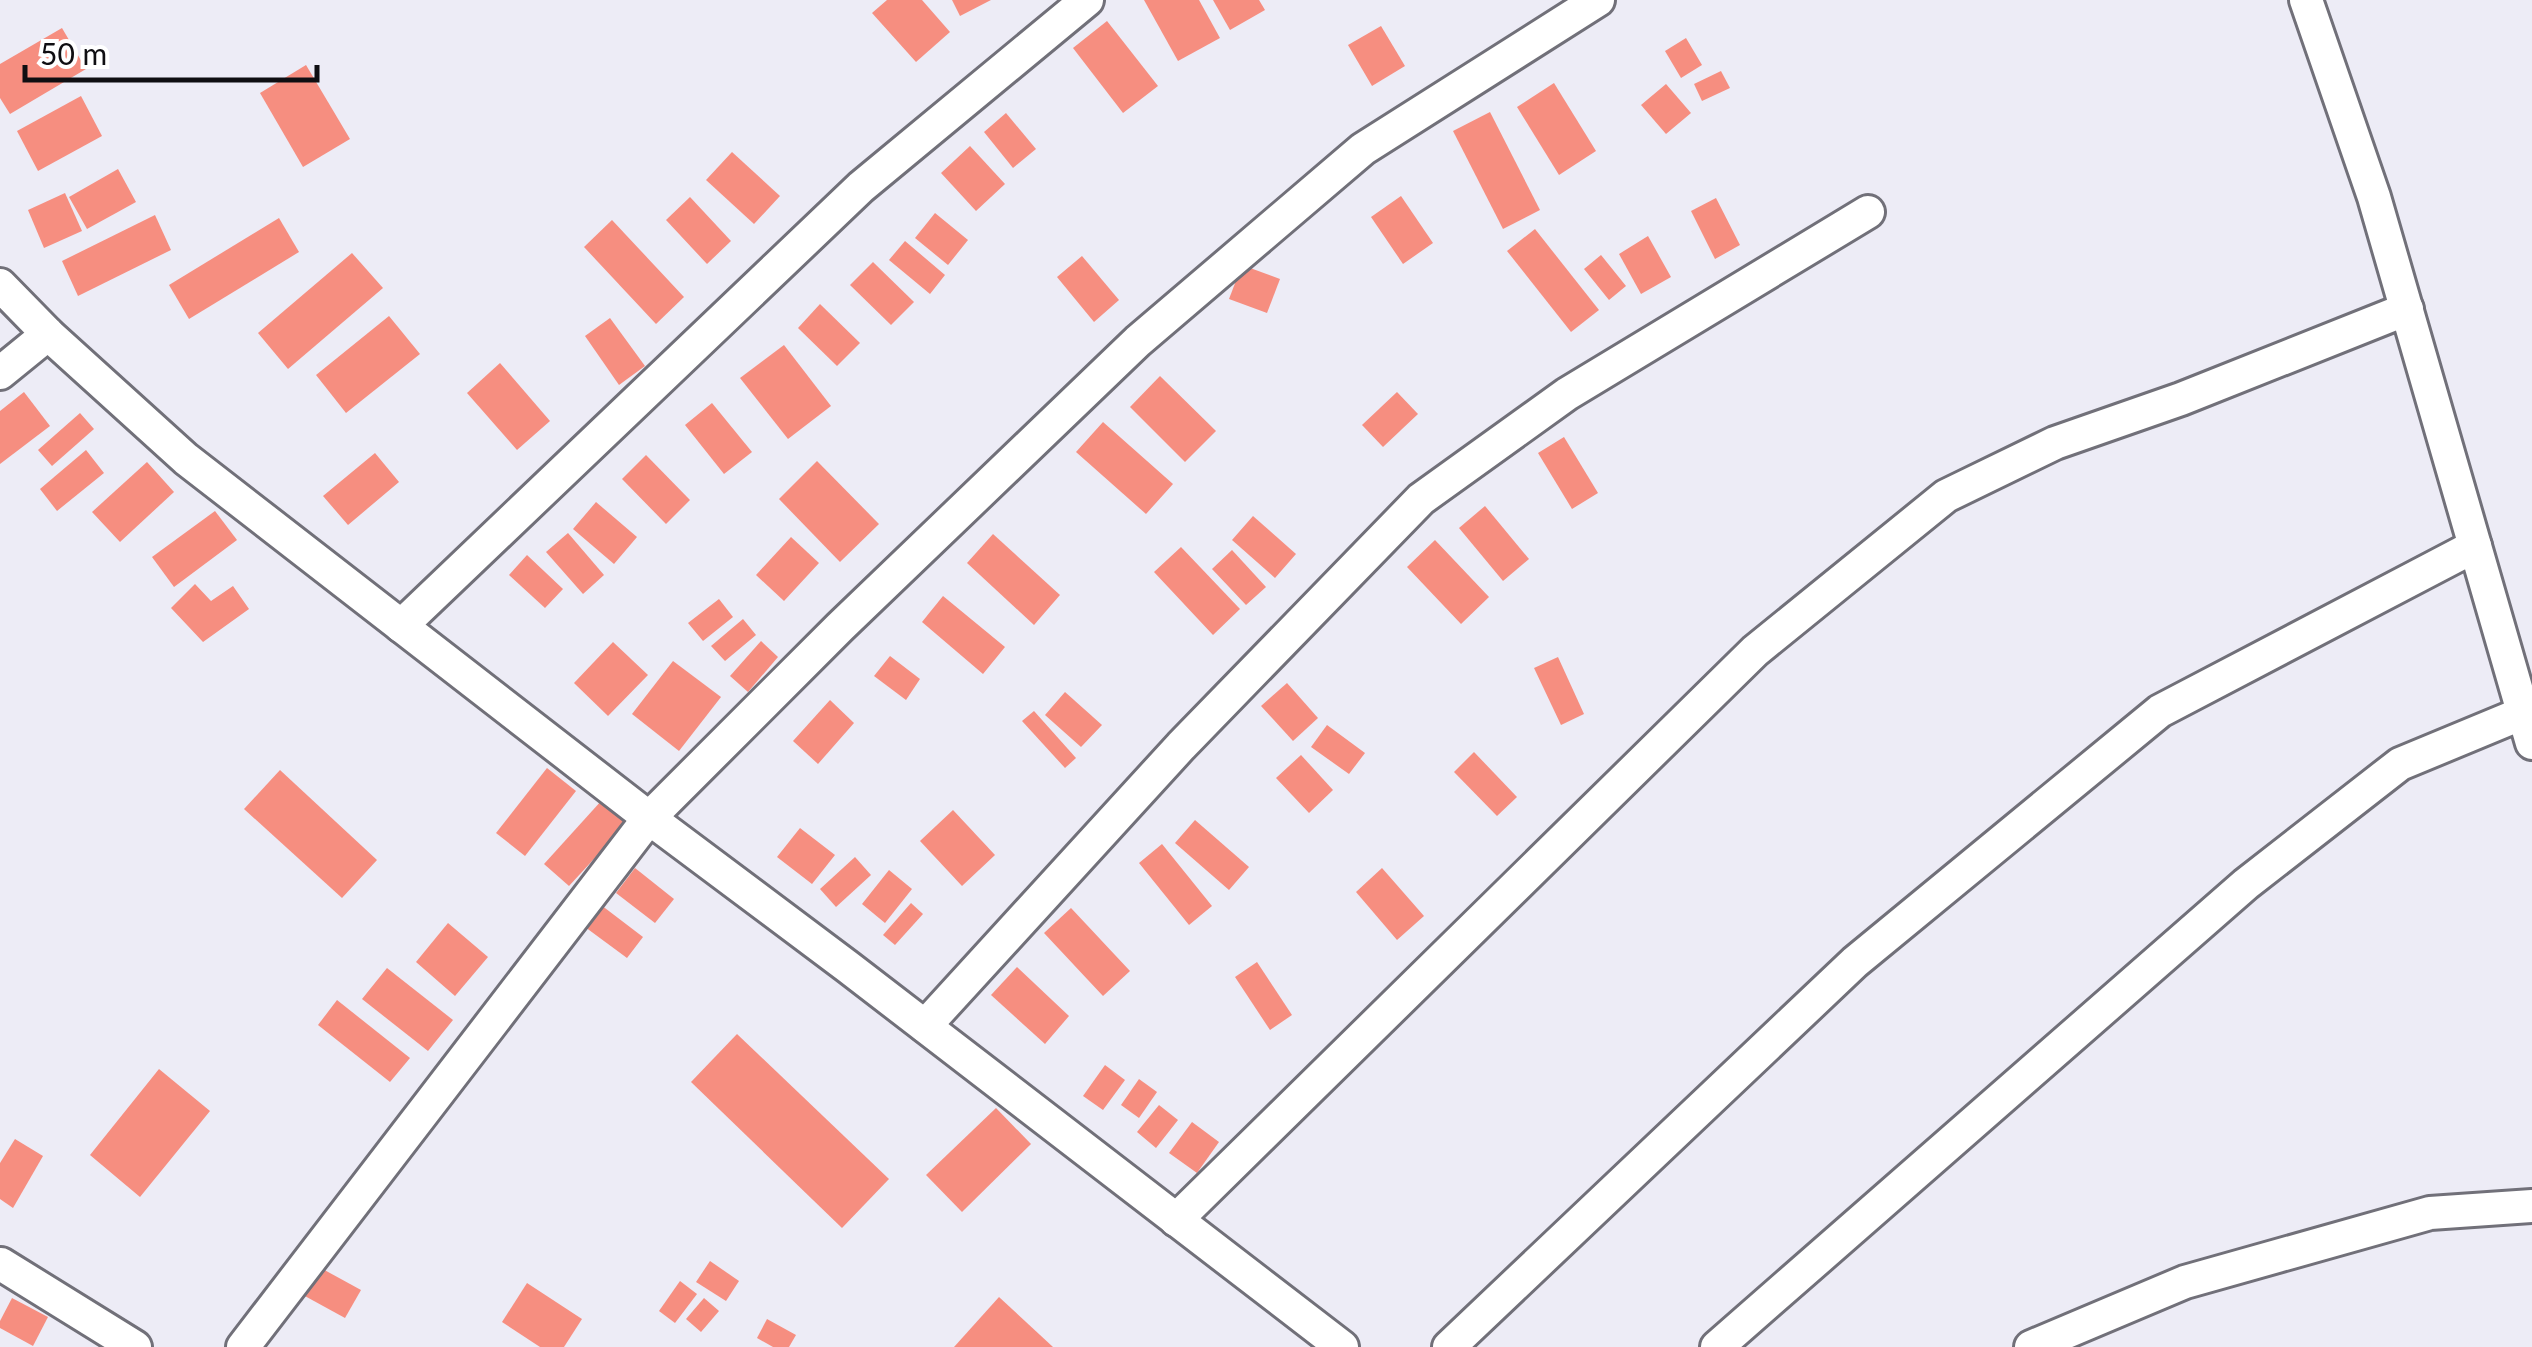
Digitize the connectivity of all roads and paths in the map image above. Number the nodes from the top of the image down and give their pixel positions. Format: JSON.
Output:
{"nodes":[{"id":1,"x":1087,"y":0,"type":"edge"},
{"id":2,"x":1598,"y":0,"type":"edge"},
{"id":3,"x":2306,"y":0,"type":"edge"},
{"id":4,"x":1868,"y":212,"type":"dead end"},
{"id":5,"x":0,"y":285,"type":"edge"},
{"id":6,"x":2407,"y":309,"type":"junction"},
{"id":7,"x":48,"y":334,"type":"junction"},
{"id":8,"x":0,"y":372,"type":"edge"},
{"id":9,"x":2475,"y":546,"type":"junction"},
{"id":10,"x":401,"y":626,"type":"junction"},
{"id":11,"x":2528,"y":728,"type":"edge"},
{"id":12,"x":648,"y":818,"type":"junction"},
{"id":13,"x":926,"y":1026,"type":"junction"},
{"id":14,"x":2532,"y":1206,"type":"edge"},
{"id":15,"x":1176,"y":1220,"type":"junction"},
{"id":16,"x":0,"y":1264,"type":"edge"},
{"id":17,"x":135,"y":1347,"type":"edge"},
{"id":18,"x":243,"y":1347,"type":"edge"},
{"id":19,"x":1342,"y":1347,"type":"edge"},
{"id":20,"x":1449,"y":1347,"type":"edge"},
{"id":21,"x":1717,"y":1347,"type":"edge"},
{"id":22,"x":2032,"y":1347,"type":"edge"}],
"edges":[{"from":1,"to":10,"type":"street"},
{"from":2,"to":12,"type":"street"},
{"from":3,"to":6,"type":"street"},
{"from":4,"to":13,"type":"street"},
{"from":5,"to":7,"type":"street"},
{"from":6,"to":9,"type":"street"},
{"from":6,"to":15,"type":"street"},
{"from":7,"to":8,"type":"street"},
{"from":7,"to":10,"type":"street"},
{"from":9,"to":11,"type":"street"},
{"from":9,"to":20,"type":"street"},
{"from":10,"to":12,"type":"street"},
{"from":11,"to":21,"type":"street"},
{"from":12,"to":13,"type":"street"},
{"from":12,"to":18,"type":"street"},
{"from":13,"to":15,"type":"street"},
{"from":14,"to":22,"type":"street"},
{"from":15,"to":19,"type":"street"},
{"from":16,"to":17,"type":"street"}]}
